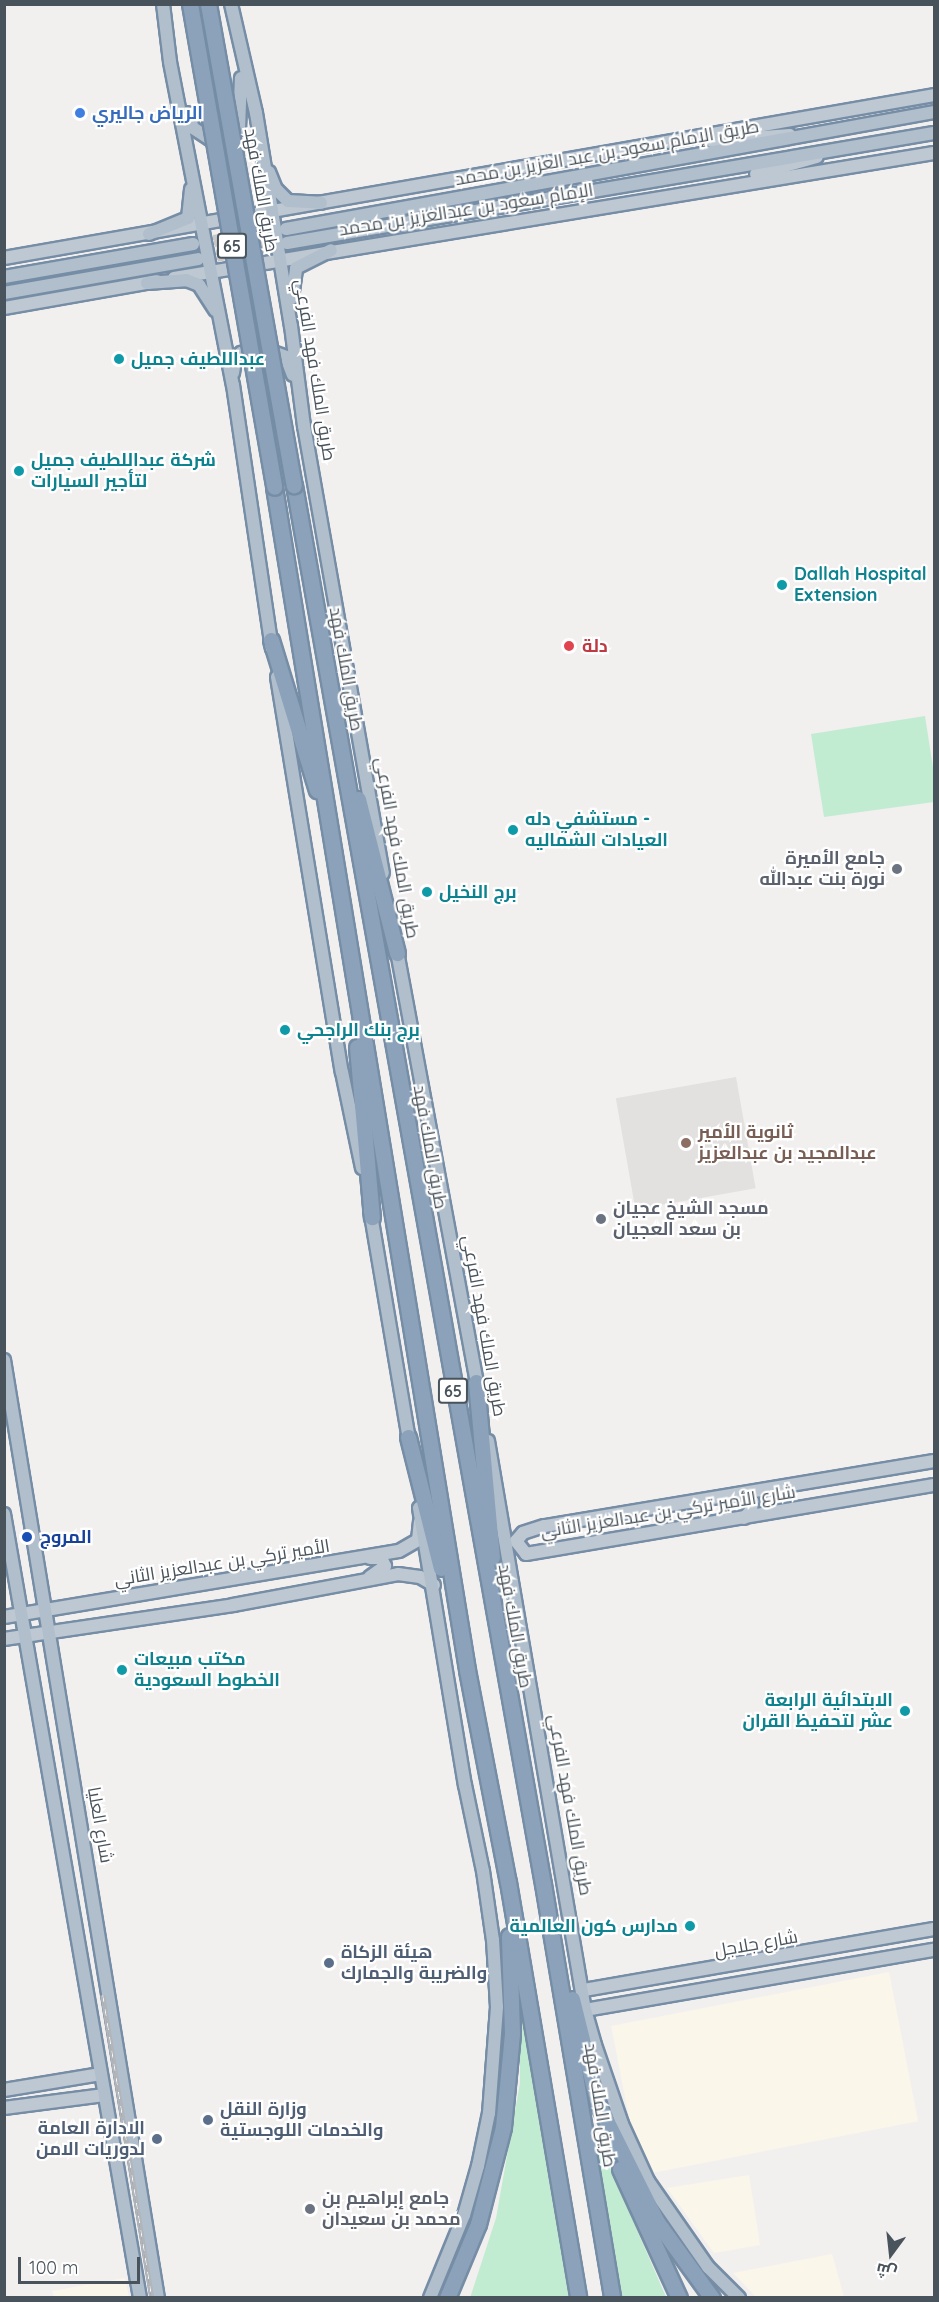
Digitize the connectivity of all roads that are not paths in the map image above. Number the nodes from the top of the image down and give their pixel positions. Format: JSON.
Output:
{"nodes":[{"id":1,"x":163,"y":4,"type":"edge"},
{"id":2,"x":190,"y":4,"type":"edge"},
{"id":3,"x":208,"y":4,"type":"edge"},
{"id":4,"x":231,"y":4,"type":"edge"},
{"id":5,"x":240,"y":56,"type":"junction"},
{"id":6,"x":172,"y":70,"type":"junction"},
{"id":7,"x":934,"y":95,"type":"edge"},
{"id":8,"x":934,"y":112,"type":"edge"},
{"id":9,"x":934,"y":133,"type":"edge"},
{"id":10,"x":803,"y":135,"type":"junction"},
{"id":11,"x":651,"y":146,"type":"junction"},
{"id":12,"x":838,"y":148,"type":"junction"},
{"id":13,"x":261,"y":150,"type":"junction"},
{"id":14,"x":934,"y":153,"type":"edge"},
{"id":15,"x":190,"y":158,"type":"junction"},
{"id":16,"x":693,"y":190,"type":"junction"},
{"id":17,"x":321,"y":203,"type":"junction"},
{"id":18,"x":270,"y":213,"type":"junction"},
{"id":19,"x":204,"y":223,"type":"junction"},
{"id":20,"x":286,"y":229,"type":"tunnel mouth"},
{"id":21,"x":149,"y":234,"type":"junction"},
{"id":22,"x":287,"y":243,"type":"tunnel mouth"},
{"id":23,"x":193,"y":244,"type":"tunnel mouth"},
{"id":24,"x":331,"y":250,"type":"junction"},
{"id":25,"x":4,"y":258,"type":"edge"},
{"id":26,"x":198,"y":259,"type":"tunnel mouth"},
{"id":27,"x":279,"y":260,"type":"junction"},
{"id":28,"x":212,"y":271,"type":"junction"},
{"id":29,"x":4,"y":277,"type":"edge"},
{"id":30,"x":147,"y":283,"type":"junction"},
{"id":31,"x":4,"y":293,"type":"edge"},
{"id":32,"x":4,"y":308,"type":"edge"},
{"id":33,"x":222,"y":326,"type":"junction"},
{"id":34,"x":291,"y":326,"type":"junction"},
{"id":35,"x":233,"y":385,"type":"junction"},
{"id":36,"x":300,"y":393,"type":"junction"},
{"id":37,"x":272,"y":640,"type":"junction"},
{"id":38,"x":328,"y":684,"type":"junction"},
{"id":39,"x":337,"y":855,"type":"junction"},
{"id":40,"x":397,"y":953,"type":"junction"},
{"id":41,"x":357,"y":990,"type":"junction"},
{"id":42,"x":372,"y":1217,"type":"junction"},
{"id":43,"x":4,"y":1360,"type":"edge"},
{"id":44,"x":476,"y":1382,"type":"junction"},
{"id":45,"x":408,"y":1437,"type":"junction"},
{"id":46,"x":934,"y":1461,"type":"edge"},
{"id":47,"x":934,"y":1485,"type":"edge"},
{"id":48,"x":767,"y":1488,"type":"junction"},
{"id":49,"x":737,"y":1494,"type":"junction"},
{"id":50,"x":773,"y":1513,"type":"junction"},
{"id":51,"x":4,"y":1514,"type":"edge"},
{"id":52,"x":420,"y":1515,"type":"junction"},
{"id":53,"x":744,"y":1518,"type":"junction"},
{"id":54,"x":503,"y":1525,"type":"junction"},
{"id":55,"x":544,"y":1526,"type":"junction"},
{"id":56,"x":526,"y":1554,"type":"junction"},
{"id":57,"x":358,"y":1558,"type":"junction"},
{"id":58,"x":509,"y":1562,"type":"junction"},
{"id":59,"x":358,"y":1582,"type":"junction"},
{"id":60,"x":434,"y":1585,"type":"junction"},
{"id":61,"x":185,"y":1589,"type":"junction"},
{"id":62,"x":46,"y":1610,"type":"junction"},
{"id":63,"x":187,"y":1611,"type":"junction"},
{"id":64,"x":12,"y":1616,"type":"edge"},
{"id":65,"x":49,"y":1632,"type":"junction"},
{"id":66,"x":26,"y":1634,"type":"junction"},
{"id":67,"x":8,"y":1638,"type":"edge"},
{"id":68,"x":501,"y":1656,"type":"junction"},
{"id":69,"x":467,"y":1670,"type":"junction"},
{"id":70,"x":508,"y":1882,"type":"junction"},
{"id":71,"x":543,"y":1884,"type":"junction"},
{"id":72,"x":934,"y":1929,"type":"edge"},
{"id":73,"x":934,"y":1950,"type":"edge"},
{"id":74,"x":620,"y":1983,"type":"junction"},
{"id":75,"x":584,"y":1990,"type":"junction"},
{"id":76,"x":625,"y":2002,"type":"junction"},
{"id":77,"x":585,"y":2010,"type":"junction"},
{"id":78,"x":101,"y":2074,"type":"junction"},
{"id":79,"x":71,"y":2081,"type":"junction"},
{"id":80,"x":40,"y":2086,"type":"junction"},
{"id":81,"x":4,"y":2090,"type":"edge"},
{"id":82,"x":104,"y":2095,"type":"junction"},
{"id":83,"x":74,"y":2098,"type":"junction"},
{"id":84,"x":39,"y":2102,"type":"junction"},
{"id":85,"x":598,"y":2104,"type":"junction"},
{"id":86,"x":4,"y":2108,"type":"edge"},
{"id":87,"x":478,"y":2224,"type":"junction"},
{"id":88,"x":140,"y":2298,"type":"edge"},
{"id":89,"x":159,"y":2298,"type":"edge"},
{"id":90,"x":430,"y":2298,"type":"edge"},
{"id":91,"x":447,"y":2298,"type":"edge"},
{"id":92,"x":458,"y":2298,"type":"edge"},
{"id":93,"x":578,"y":2298,"type":"edge"},
{"id":94,"x":612,"y":2298,"type":"edge"},
{"id":95,"x":679,"y":2298,"type":"edge"},
{"id":96,"x":712,"y":2298,"type":"edge"},
{"id":97,"x":739,"y":2298,"type":"edge"}],
"edges":[{"from":1,"to":6,"type":"main road"},
{"from":2,"to":39,"type":"highway","number":"65","bridge":true},
{"from":3,"to":38,"type":"highway","name":"طريق الملك فهد","number":"65","bridge":true},
{"from":4,"to":5,"type":"main road","name":"طريق الملك فهد الفرعي"},
{"from":5,"to":6,"type":"main road"},
{"from":5,"to":13,"type":"main road","name":"طريق الملك فهد الفرعي"},
{"from":6,"to":15,"type":"main road"},
{"from":7,"to":11,"type":"street"},
{"from":8,"to":10,"type":"main road","name":"طريق الإمام سعود بن عبد العزيز بن محمد"},
{"from":9,"to":12,"type":"main road","name":"طريق الإمام سعود بن عبد العزيز بن محمد"},
{"from":10,"to":11,"type":"street"},
{"from":10,"to":20,"type":"main road","name":"طريق الإمام سعود بن عبد العزيز بن محمد"},
{"from":11,"to":17,"type":"street"},
{"from":12,"to":16,"type":"street"},
{"from":12,"to":22,"type":"main road","name":"طريق الإمام سعود بن عبد العزيز بن محمد"},
{"from":13,"to":17,"type":"main road"},
{"from":13,"to":18,"type":"main road","name":"طريق الملك فهد الفرعي"},
{"from":14,"to":16,"type":"street","name":"الإمام سعود بن عبدالعزيز بن محمد"},
{"from":15,"to":19,"type":"main road"},
{"from":15,"to":21,"type":"main road"},
{"from":16,"to":24,"type":"street","name":"الإمام سعود بن عبدالعزيز بن محمد"},
{"from":17,"to":18,"type":"street"},
{"from":18,"to":19,"type":"street"},
{"from":18,"to":27,"type":"main road","name":"طريق الملك فهد الفرعي"},
{"from":19,"to":21,"type":"street"},
{"from":19,"to":28,"type":"main road"},
{"from":21,"to":25,"type":"street"},
{"from":23,"to":29,"type":"main road"},
{"from":24,"to":27,"type":"street","name":"الإمام سعود بن عبدالعزيز بن محمد"},
{"from":24,"to":34,"type":"main road"},
{"from":26,"to":31,"type":"main road"},
{"from":27,"to":28,"type":"street","name":"الإمام سعود بن عبدالعزيز بن محمد"},
{"from":27,"to":34,"type":"main road","name":"طريق الملك فهد الفرعي"},
{"from":28,"to":30,"type":"street","name":"الإمام سعود بن عبدالعزيز بن محمد"},
{"from":28,"to":33,"type":"main road"},
{"from":30,"to":32,"type":"street","name":"الإمام سعود بن عبدالعزيز بن محمد"},
{"from":30,"to":33,"type":"main road"},
{"from":33,"to":35,"type":"main road"},
{"from":34,"to":36,"type":"main road","name":"طريق الملك فهد الفرعي"},
{"from":35,"to":36,"type":"main road"},
{"from":35,"to":37,"type":"main road"},
{"from":36,"to":40,"type":"main road","name":"طريق الملك فهد الفرعي"},
{"from":37,"to":39,"type":"highway"},
{"from":37,"to":42,"type":"main road"},
{"from":38,"to":40,"type":"highway"},
{"from":38,"to":68,"type":"highway","name":"طريق الملك فهد","number":"65"},
{"from":39,"to":41,"type":"highway","number":"65"},
{"from":40,"to":44,"type":"main road","name":"طريق الملك فهد الفرعي"},
{"from":41,"to":42,"type":"highway"},
{"from":41,"to":69,"type":"highway","number":"65"},
{"from":42,"to":45,"type":"main road"},
{"from":43,"to":62,"type":"main road","name":"شارع العليا"},
{"from":44,"to":54,"type":"main road","name":"طريق الملك فهد الفرعي"},
{"from":44,"to":68,"type":"highway"},
{"from":45,"to":52,"type":"main road"},
{"from":45,"to":69,"type":"highway"},
{"from":46,"to":48,"type":"street","name":"شارع الأمير تركي بن عبدالعزيز الثاني"},
{"from":47,"to":50,"type":"street","name":"شارع الأمير تركي بن عبدالعزيز الثاني"},
{"from":48,"to":49,"type":"street","name":"شارع الأمير تركي بن عبدالعزيز الثاني"},
{"from":48,"to":50,"type":"street"},
{"from":49,"to":53,"type":"street"},
{"from":49,"to":55,"type":"street","name":"شارع الأمير تركي بن عبدالعزيز الثاني"},
{"from":50,"to":53,"type":"street","name":"شارع الأمير تركي بن عبدالعزيز الثاني"},
{"from":51,"to":64,"type":"main road"},
{"from":52,"to":57,"type":"street","name":"الأمير تركي بن عبدالعزيز الثاني"},
{"from":52,"to":60,"type":"main road"},
{"from":53,"to":56,"type":"street","name":"شارع الأمير تركي بن عبدالعزيز الثاني"},
{"from":54,"to":55,"type":"street"},
{"from":54,"to":58,"type":"main road","name":"طريق الملك فهد الفرعي"},
{"from":55,"to":56,"type":"street","name":"شارع الأمير تركي بن عبدالعزيز الثاني"},
{"from":56,"to":58,"type":"street"},
{"from":57,"to":59,"type":"street"},
{"from":57,"to":61,"type":"street","name":"الأمير تركي بن عبدالعزيز الثاني"},
{"from":58,"to":75,"type":"main road","name":"طريق الملك فهد الفرعي"},
{"from":59,"to":60,"type":"street"},
{"from":59,"to":63,"type":"street"},
{"from":60,"to":90,"type":"main road"},
{"from":61,"to":62,"type":"street","name":"الأمير تركي بن عبدالعزيز الثاني"},
{"from":61,"to":63,"type":"street"},
{"from":62,"to":64,"type":"street","name":"الأمير تركي بن عبدالعزيز الثاني"},
{"from":62,"to":65,"type":"main road","name":"شارع العليا"},
{"from":63,"to":65,"type":"street"},
{"from":64,"to":66,"type":"main road"},
{"from":64,"to":67,"type":"street"},
{"from":65,"to":66,"type":"street"},
{"from":65,"to":89,"type":"main road","name":"شارع العليا"},
{"from":66,"to":67,"type":"street"},
{"from":66,"to":78,"type":"main road"},
{"from":68,"to":71,"type":"highway","name":"طريق الملك فهد","number":"65"},
{"from":69,"to":70,"type":"highway","number":"65"},
{"from":70,"to":87,"type":"highway"},
{"from":70,"to":93,"type":"highway","number":"65"},
{"from":71,"to":85,"type":"highway"},
{"from":71,"to":94,"type":"highway","name":"طريق الملك فهد","number":"65"},
{"from":72,"to":74,"type":"street","name":"شارع جلاجل"},
{"from":73,"to":76,"type":"street","name":"شارع جلاجل"},
{"from":74,"to":75,"type":"street","name":"شارع جلاجل"},
{"from":74,"to":76,"type":"street"},
{"from":75,"to":77,"type":"main road","name":"طريق الملك فهد الفرعي"},
{"from":76,"to":77,"type":"street","name":"شارع جلاجل"},
{"from":77,"to":97,"type":"main road","name":"طريق الملك فهد الفرعي"},
{"from":78,"to":79,"type":"street"},
{"from":78,"to":82,"type":"main road"},
{"from":79,"to":80,"type":"street"},
{"from":79,"to":83,"type":"street"},
{"from":80,"to":81,"type":"street"},
{"from":80,"to":84,"type":"street"},
{"from":82,"to":83,"type":"street"},
{"from":82,"to":88,"type":"main road"},
{"from":83,"to":84,"type":"street"},
{"from":84,"to":86,"type":"street"},
{"from":85,"to":95,"type":"highway"},
{"from":85,"to":96,"type":"highway"},
{"from":87,"to":91,"type":"highway"},
{"from":87,"to":92,"type":"highway"}]}
